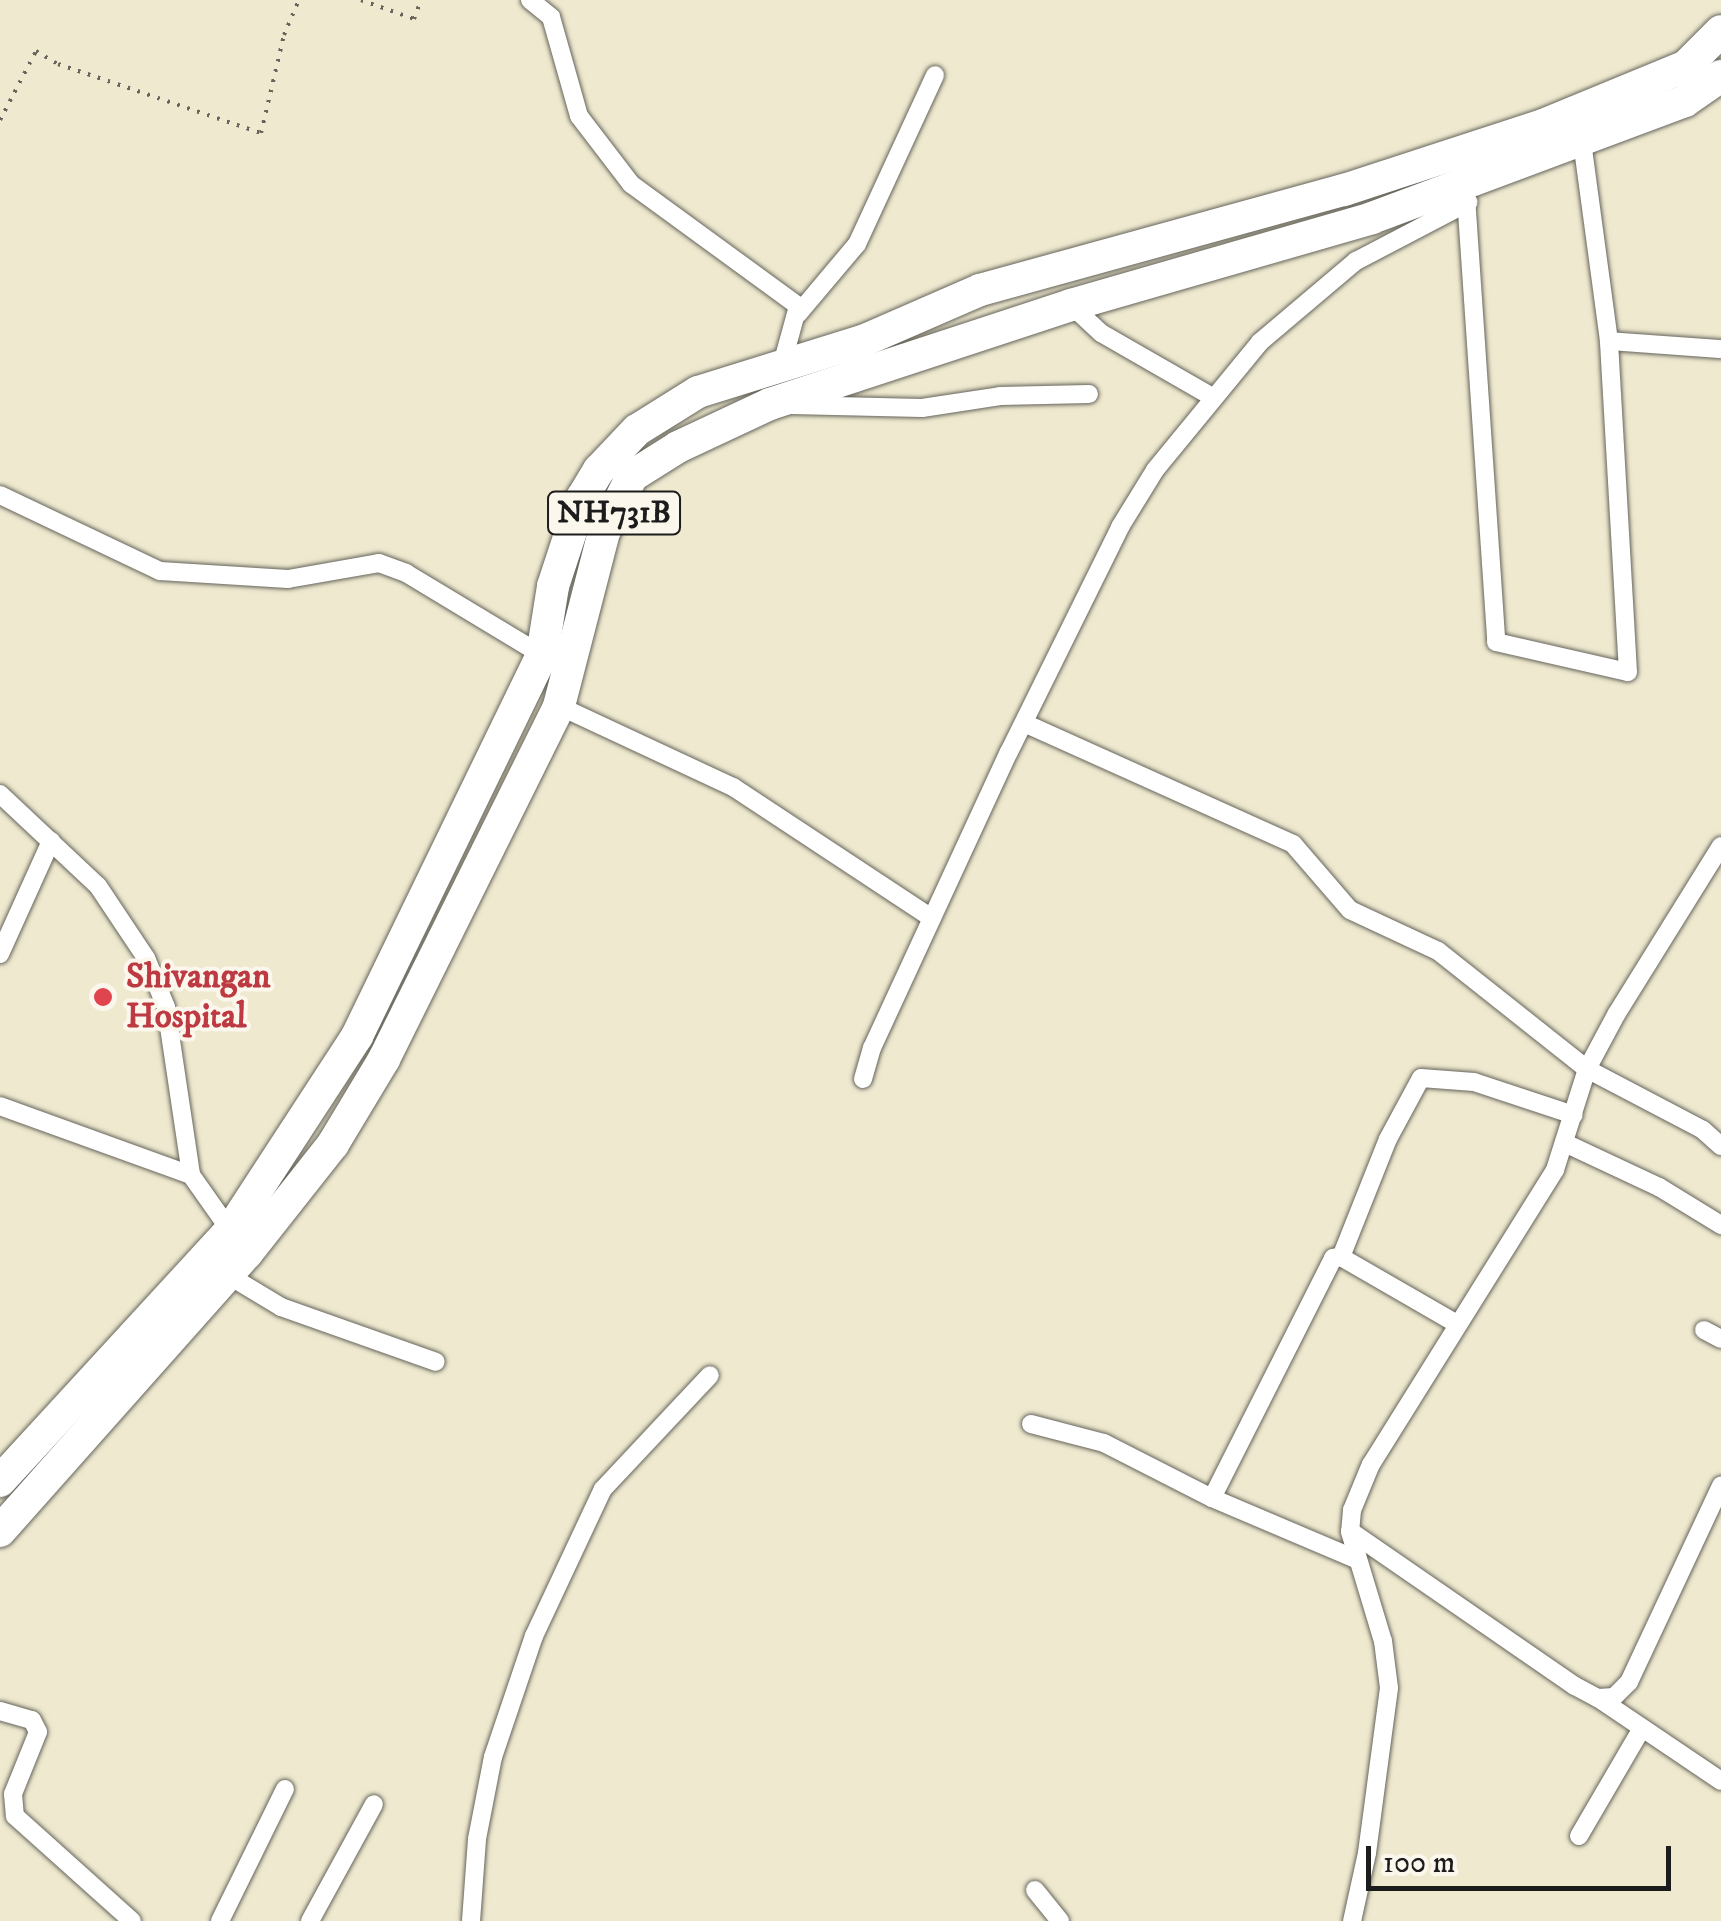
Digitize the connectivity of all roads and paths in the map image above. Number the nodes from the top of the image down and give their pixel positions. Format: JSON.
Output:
{"nodes":[{"id":1,"x":300,"y":0,"type":"edge"},
{"id":2,"x":361,"y":0,"type":"edge"},
{"id":3,"x":420,"y":0,"type":"edge"},
{"id":4,"x":530,"y":0,"type":"edge"},
{"id":5,"x":1721,"y":31,"type":"edge"},
{"id":6,"x":935,"y":75,"type":"dead end"},
{"id":7,"x":1721,"y":76,"type":"edge"},
{"id":8,"x":0,"y":120,"type":"edge"},
{"id":9,"x":1582,"y":142,"type":"junction"},
{"id":10,"x":1467,"y":192,"type":"junction"},
{"id":11,"x":1071,"y":305,"type":"junction"},
{"id":12,"x":798,"y":314,"type":"junction"},
{"id":13,"x":1609,"y":342,"type":"junction"},
{"id":14,"x":1721,"y":350,"type":"edge"},
{"id":15,"x":781,"y":368,"type":"junction"},
{"id":16,"x":1090,"y":394,"type":"dead end"},
{"id":17,"x":1214,"y":398,"type":"junction"},
{"id":18,"x":770,"y":404,"type":"junction"},
{"id":19,"x":0,"y":495,"type":"edge"},
{"id":20,"x":542,"y":656,"type":"junction"},
{"id":21,"x":559,"y":706,"type":"junction"},
{"id":22,"x":1024,"y":722,"type":"junction"},
{"id":23,"x":0,"y":794,"type":"edge"},
{"id":24,"x":51,"y":841,"type":"junction"},
{"id":25,"x":1721,"y":846,"type":"edge"},
{"id":26,"x":1713,"y":877,"type":"edge"},
{"id":27,"x":932,"y":918,"type":"junction"},
{"id":28,"x":0,"y":954,"type":"edge"},
{"id":29,"x":1587,"y":1069,"type":"junction"},
{"id":30,"x":864,"y":1079,"type":"dead end"},
{"id":31,"x":0,"y":1106,"type":"edge"},
{"id":32,"x":1574,"y":1115,"type":"junction"},
{"id":33,"x":1567,"y":1144,"type":"junction"},
{"id":34,"x":1721,"y":1146,"type":"edge"},
{"id":35,"x":192,"y":1175,"type":"junction"},
{"id":36,"x":1721,"y":1225,"type":"edge"},
{"id":37,"x":235,"y":1253,"type":"junction"},
{"id":38,"x":1341,"y":1258,"type":"junction"},
{"id":39,"x":1457,"y":1324,"type":"junction"},
{"id":40,"x":436,"y":1362,"type":"dead end"},
{"id":41,"x":710,"y":1375,"type":"dead end"},
{"id":42,"x":1032,"y":1424,"type":"dead end"},
{"id":43,"x":0,"y":1480,"type":"edge"},
{"id":44,"x":1721,"y":1486,"type":"edge"},
{"id":45,"x":1212,"y":1498,"type":"junction"},
{"id":46,"x":0,"y":1531,"type":"edge"},
{"id":47,"x":1350,"y":1531,"type":"junction"},
{"id":48,"x":1356,"y":1559,"type":"junction"},
{"id":49,"x":1598,"y":1698,"type":"junction"},
{"id":50,"x":0,"y":1710,"type":"edge"},
{"id":51,"x":1642,"y":1728,"type":"junction"},
{"id":52,"x":1721,"y":1781,"type":"edge"},
{"id":53,"x":285,"y":1789,"type":"dead end"},
{"id":54,"x":374,"y":1804,"type":"dead end"},
{"id":55,"x":1579,"y":1836,"type":"dead end"},
{"id":56,"x":1036,"y":1890,"type":"dead end"},
{"id":57,"x":132,"y":1921,"type":"edge"},
{"id":58,"x":220,"y":1921,"type":"edge"},
{"id":59,"x":310,"y":1921,"type":"edge"},
{"id":60,"x":472,"y":1921,"type":"edge"},
{"id":61,"x":1060,"y":1921,"type":"edge"},
{"id":62,"x":1352,"y":1921,"type":"edge"}],
"edges":[{"from":1,"to":8,"type":"path"},
{"from":2,"to":3,"type":"path"},
{"from":4,"to":12,"type":"street"},
{"from":5,"to":15,"type":"highway"},
{"from":6,"to":12,"type":"street"},
{"from":7,"to":9,"type":"highway","number":"NH731B"},
{"from":9,"to":10,"type":"highway","number":"NH731B"},
{"from":9,"to":13,"type":"street"},
{"from":10,"to":11,"type":"highway","number":"NH731B"},
{"from":10,"to":13,"type":"street"},
{"from":10,"to":17,"type":"street"},
{"from":11,"to":17,"type":"street"},
{"from":11,"to":18,"type":"highway","number":"NH731B"},
{"from":12,"to":15,"type":"street"},
{"from":13,"to":14,"type":"street"},
{"from":15,"to":20,"type":"highway"},
{"from":16,"to":18,"type":"street"},
{"from":17,"to":22,"type":"street"},
{"from":18,"to":21,"type":"highway","number":"NH731B"},
{"from":19,"to":20,"type":"street"},
{"from":20,"to":37,"type":"highway"},
{"from":21,"to":27,"type":"street"},
{"from":21,"to":37,"type":"highway","number":"NH731B"},
{"from":22,"to":27,"type":"street"},
{"from":22,"to":29,"type":"street"},
{"from":23,"to":24,"type":"street"},
{"from":24,"to":28,"type":"street"},
{"from":24,"to":35,"type":"street"},
{"from":25,"to":26,"type":"street"},
{"from":26,"to":29,"type":"street"},
{"from":27,"to":30,"type":"street"},
{"from":29,"to":32,"type":"street"},
{"from":29,"to":34,"type":"street"},
{"from":31,"to":35,"type":"street"},
{"from":32,"to":33,"type":"street"},
{"from":32,"to":38,"type":"street"},
{"from":33,"to":36,"type":"street"},
{"from":33,"to":39,"type":"street"},
{"from":35,"to":37,"type":"street"},
{"from":37,"to":40,"type":"street"},
{"from":37,"to":43,"type":"highway"},
{"from":37,"to":46,"type":"highway","number":"NH731B"},
{"from":38,"to":39,"type":"street"},
{"from":38,"to":45,"type":"street"},
{"from":39,"to":47,"type":"street"},
{"from":41,"to":60,"type":"street"},
{"from":42,"to":45,"type":"street"},
{"from":44,"to":49,"type":"street"},
{"from":45,"to":48,"type":"street"},
{"from":47,"to":48,"type":"street"},
{"from":47,"to":49,"type":"street"},
{"from":48,"to":62,"type":"street"},
{"from":49,"to":51,"type":"street"},
{"from":50,"to":57,"type":"street"},
{"from":51,"to":52,"type":"street"},
{"from":51,"to":55,"type":"street"},
{"from":53,"to":58,"type":"street"},
{"from":54,"to":59,"type":"street"},
{"from":56,"to":61,"type":"street"}]}
